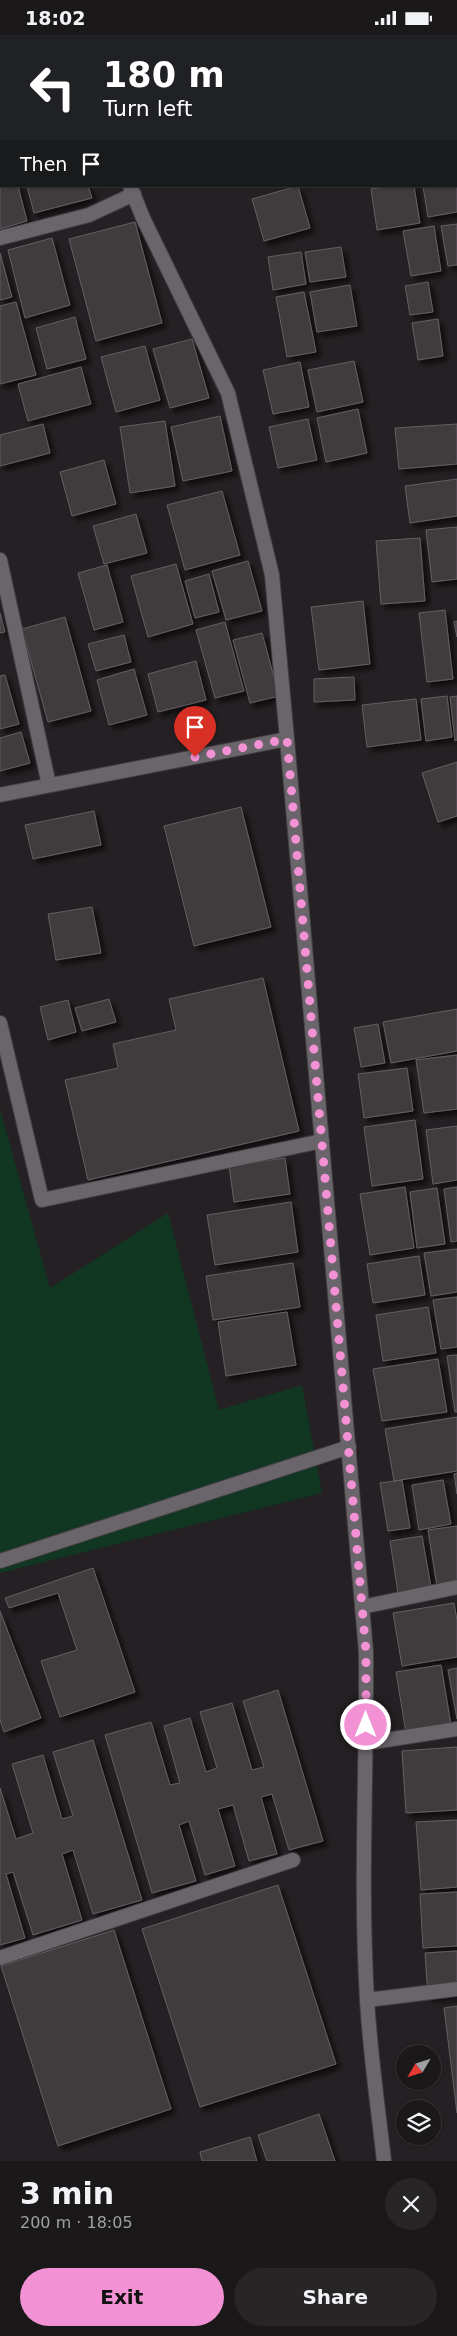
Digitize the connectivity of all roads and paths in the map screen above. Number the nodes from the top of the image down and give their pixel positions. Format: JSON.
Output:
{"nodes":[{"id":1,"x":132,"y":190,"type":"edge"},
{"id":2,"x":0,"y":238,"type":"edge"},
{"id":3,"x":0,"y":560,"type":"edge"},
{"id":4,"x":287,"y":739,"type":"junction"},
{"id":5,"x":49,"y":785,"type":"junction"},
{"id":6,"x":0,"y":795,"type":"edge"},
{"id":7,"x":0,"y":1023,"type":"edge"},
{"id":8,"x":322,"y":1141,"type":"junction"},
{"id":9,"x":349,"y":1447,"type":"junction"},
{"id":10,"x":0,"y":1561,"type":"edge"},
{"id":11,"x":457,"y":1587,"type":"edge"},
{"id":12,"x":362,"y":1607,"type":"junction"},
{"id":13,"x":457,"y":1729,"type":"edge"},
{"id":14,"x":366,"y":1743,"type":"junction"},
{"id":15,"x":293,"y":1861,"type":"dead end"},
{"id":16,"x":0,"y":1959,"type":"edge"},
{"id":17,"x":457,"y":1989,"type":"edge"},
{"id":18,"x":366,"y":2001,"type":"junction"},
{"id":19,"x":384,"y":2161,"type":"edge"}],
"edges":[{"from":1,"to":2,"type":"street"},
{"from":1,"to":4,"type":"street"},
{"from":3,"to":5,"type":"street"},
{"from":4,"to":5,"type":"street"},
{"from":4,"to":8,"type":"street"},
{"from":5,"to":6,"type":"street"},
{"from":7,"to":8,"type":"street"},
{"from":8,"to":9,"type":"street"},
{"from":9,"to":10,"type":"street"},
{"from":9,"to":12,"type":"street"},
{"from":11,"to":12,"type":"street"},
{"from":12,"to":14,"type":"street"},
{"from":13,"to":14,"type":"street"},
{"from":14,"to":18,"type":"street"},
{"from":15,"to":16,"type":"street"},
{"from":17,"to":18,"type":"street"},
{"from":18,"to":19,"type":"street"}]}
